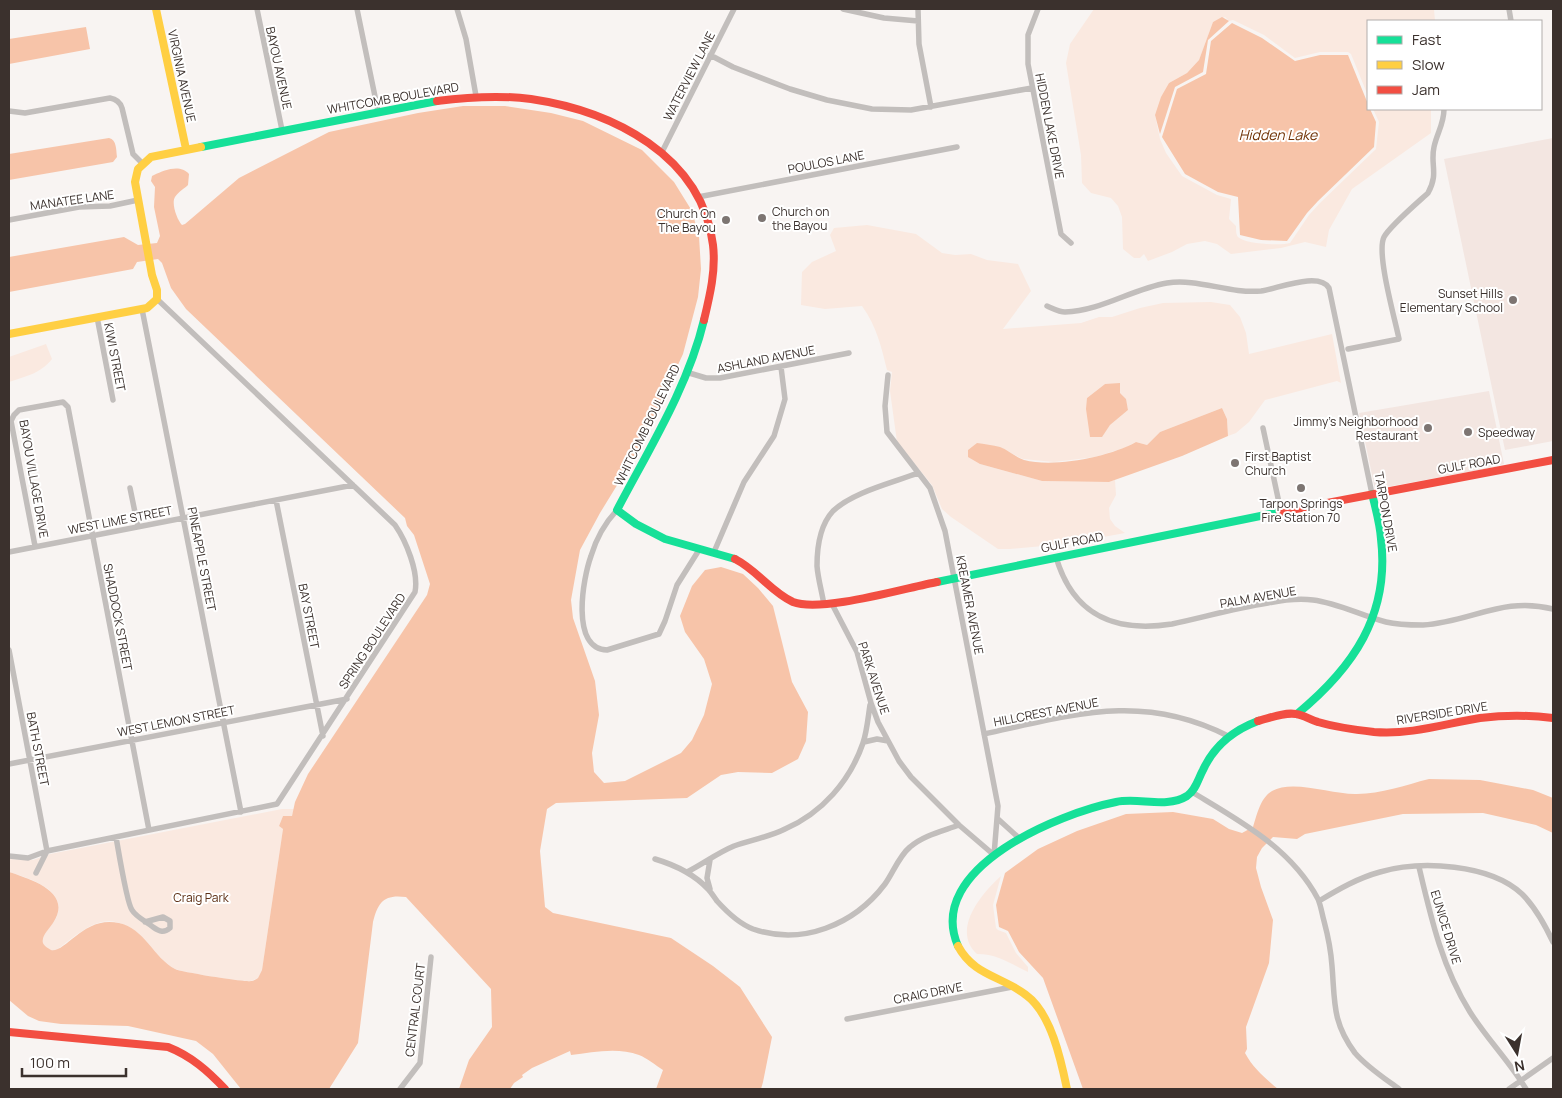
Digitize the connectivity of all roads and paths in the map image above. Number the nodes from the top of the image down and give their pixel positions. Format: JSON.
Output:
{"nodes":[{"id":1,"x":156,"y":9,"type":"edge"},
{"id":2,"x":257,"y":9,"type":"edge"},
{"id":3,"x":357,"y":9,"type":"edge"},
{"id":4,"x":457,"y":9,"type":"edge"},
{"id":5,"x":734,"y":9,"type":"edge"},
{"id":6,"x":843,"y":9,"type":"edge"},
{"id":7,"x":918,"y":9,"type":"edge"},
{"id":8,"x":1038,"y":9,"type":"edge"},
{"id":9,"x":918,"y":21,"type":"junction"},
{"id":10,"x":710,"y":55,"type":"junction"},
{"id":11,"x":1032,"y":88,"type":"junction"},
{"id":12,"x":476,"y":96,"type":"junction"},
{"id":13,"x":931,"y":106,"type":"junction"},
{"id":14,"x":1444,"y":110,"type":"edge"},
{"id":15,"x":9,"y":111,"type":"edge"},
{"id":16,"x":378,"y":112,"type":"junction"},
{"id":17,"x":282,"y":130,"type":"junction"},
{"id":18,"x":957,"y":148,"type":"dead end"},
{"id":19,"x":186,"y":149,"type":"junction"},
{"id":20,"x":662,"y":152,"type":"junction"},
{"id":21,"x":142,"y":163,"type":"junction"},
{"id":22,"x":698,"y":197,"type":"junction"},
{"id":23,"x":138,"y":200,"type":"junction"},
{"id":24,"x":9,"y":220,"type":"edge"},
{"id":25,"x":1071,"y":243,"type":"dead end"},
{"id":26,"x":157,"y":299,"type":"junction"},
{"id":27,"x":1047,"y":306,"type":"dead end"},
{"id":28,"x":142,"y":309,"type":"junction"},
{"id":29,"x":96,"y":318,"type":"junction"},
{"id":30,"x":9,"y":334,"type":"edge"},
{"id":31,"x":1348,"y":349,"type":"dead end"},
{"id":32,"x":849,"y":353,"type":"dead end"},
{"id":33,"x":781,"y":367,"type":"junction"},
{"id":34,"x":686,"y":372,"type":"junction"},
{"id":35,"x":888,"y":375,"type":"dead end"},
{"id":36,"x":113,"y":400,"type":"dead end"},
{"id":37,"x":68,"y":407,"type":"joint"},
{"id":38,"x":1263,"y":428,"type":"dead end"},
{"id":39,"x":1553,"y":460,"type":"edge"},
{"id":40,"x":918,"y":473,"type":"junction"},
{"id":41,"x":353,"y":485,"type":"junction"},
{"id":42,"x":130,"y":488,"type":"dead end"},
{"id":43,"x":1372,"y":494,"type":"junction"},
{"id":44,"x":276,"y":500,"type":"junction"},
{"id":45,"x":617,"y":510,"type":"junction"},
{"id":46,"x":1281,"y":512,"type":"junction"},
{"id":47,"x":184,"y":518,"type":"junction"},
{"id":48,"x":138,"y":527,"type":"junction"},
{"id":49,"x":92,"y":536,"type":"junction"},
{"id":50,"x":36,"y":546,"type":"junction"},
{"id":51,"x":699,"y":550,"type":"junction"},
{"id":52,"x":9,"y":552,"type":"edge"},
{"id":53,"x":714,"y":552,"type":"junction"},
{"id":54,"x":1056,"y":557,"type":"junction"},
{"id":55,"x":954,"y":577,"type":"junction"},
{"id":56,"x":828,"y":604,"type":"junction"},
{"id":57,"x":1553,"y":609,"type":"edge"},
{"id":58,"x":1373,"y":617,"type":"junction"},
{"id":59,"x":9,"y":655,"type":"edge"},
{"id":60,"x":347,"y":699,"type":"junction"},
{"id":61,"x":871,"y":703,"type":"junction"},
{"id":62,"x":316,"y":705,"type":"junction"},
{"id":63,"x":1297,"y":714,"type":"junction"},
{"id":64,"x":1553,"y":718,"type":"edge"},
{"id":65,"x":224,"y":723,"type":"junction"},
{"id":66,"x":984,"y":734,"type":"junction"},
{"id":67,"x":323,"y":736,"type":"junction"},
{"id":68,"x":1228,"y":736,"type":"junction"},
{"id":69,"x":132,"y":740,"type":"junction"},
{"id":70,"x":888,"y":741,"type":"junction"},
{"id":71,"x":864,"y":742,"type":"junction"},
{"id":72,"x":30,"y":760,"type":"junction"},
{"id":73,"x":9,"y":764,"type":"edge"},
{"id":74,"x":1192,"y":792,"type":"junction"},
{"id":75,"x":241,"y":812,"type":"junction"},
{"id":76,"x":998,"y":819,"type":"junction"},
{"id":77,"x":959,"y":825,"type":"junction"},
{"id":78,"x":149,"y":830,"type":"junction"},
{"id":79,"x":116,"y":837,"type":"junction"},
{"id":80,"x":1019,"y":838,"type":"junction"},
{"id":81,"x":47,"y":850,"type":"junction"},
{"id":82,"x":994,"y":854,"type":"junction"},
{"id":83,"x":9,"y":856,"type":"edge"},
{"id":84,"x":655,"y":859,"type":"dead end"},
{"id":85,"x":710,"y":860,"type":"junction"},
{"id":86,"x":1419,"y":867,"type":"junction"},
{"id":87,"x":686,"y":872,"type":"junction"},
{"id":88,"x":36,"y":873,"type":"dead end"},
{"id":89,"x":710,"y":890,"type":"junction"},
{"id":90,"x":1319,"y":901,"type":"junction"},
{"id":91,"x":146,"y":922,"type":"dead end"},
{"id":92,"x":1553,"y":942,"type":"edge"},
{"id":93,"x":431,"y":957,"type":"dead end"},
{"id":94,"x":1012,"y":987,"type":"junction"},
{"id":95,"x":847,"y":1019,"type":"dead end"},
{"id":96,"x":9,"y":1032,"type":"edge"},
{"id":97,"x":1553,"y":1058,"type":"edge"},
{"id":98,"x":1522,"y":1082,"type":"junction"},
{"id":99,"x":225,"y":1089,"type":"edge"},
{"id":100,"x":400,"y":1089,"type":"edge"},
{"id":101,"x":1067,"y":1089,"type":"edge"},
{"id":102,"x":1399,"y":1089,"type":"edge"},
{"id":103,"x":1509,"y":1089,"type":"edge"},
{"id":104,"x":1526,"y":1089,"type":"edge"}],
"edges":[{"from":1,"to":19,"type":"street","name":"VIRGINIA AVENUE"},
{"from":2,"to":17,"type":"street","name":"BAYOU AVENUE"},
{"from":3,"to":16,"type":"street"},
{"from":4,"to":12,"type":"street"},
{"from":5,"to":10,"type":"street","name":"WATERVIEW LANE"},
{"from":6,"to":9,"type":"street"},
{"from":7,"to":9,"type":"street"},
{"from":8,"to":11,"type":"street","name":"HIDDEN LAKE DRIVE"},
{"from":9,"to":13,"type":"street"},
{"from":10,"to":13,"type":"street"},
{"from":10,"to":20,"type":"street","name":"WATERVIEW LANE"},
{"from":11,"to":13,"type":"street"},
{"from":11,"to":25,"type":"street","name":"HIDDEN LAKE DRIVE"},
{"from":12,"to":16,"type":"street","name":"WHITCOMB BOULEVARD"},
{"from":12,"to":20,"type":"street","name":"WHITCOMB BOULEVARD"},
{"from":14,"to":31,"type":"street"},
{"from":15,"to":21,"type":"street"},
{"from":16,"to":17,"type":"street","name":"WHITCOMB BOULEVARD"},
{"from":17,"to":19,"type":"street","name":"WHITCOMB BOULEVARD"},
{"from":18,"to":22,"type":"street","name":"POULOS LANE"},
{"from":19,"to":21,"type":"street","name":"WHITCOMB BOULEVARD"},
{"from":20,"to":22,"type":"street","name":"WHITCOMB BOULEVARD"},
{"from":21,"to":23,"type":"street"},
{"from":22,"to":34,"type":"street","name":"WHITCOMB BOULEVARD"},
{"from":23,"to":24,"type":"street","name":"MANATEE LANE"},
{"from":23,"to":26,"type":"street"},
{"from":26,"to":28,"type":"street"},
{"from":26,"to":41,"type":"street","name":"SPRING BOULEVARD"},
{"from":27,"to":43,"type":"street","name":"TARPON DRIVE"},
{"from":28,"to":29,"type":"street"},
{"from":28,"to":47,"type":"street","name":"PINEAPPLE STREET"},
{"from":29,"to":30,"type":"street"},
{"from":29,"to":36,"type":"street","name":"KIWI STREET"},
{"from":32,"to":33,"type":"street","name":"ASHLAND AVENUE"},
{"from":33,"to":34,"type":"street","name":"ASHLAND AVENUE"},
{"from":33,"to":53,"type":"street"},
{"from":34,"to":45,"type":"street","name":"WHITCOMB BOULEVARD"},
{"from":35,"to":40,"type":"street","name":"KREAMER AVENUE"},
{"from":37,"to":49,"type":"street","name":"SHADDOCK STREET"},
{"from":37,"to":50,"type":"street","name":"BAYOU VILLAGE DRIVE"},
{"from":38,"to":46,"type":"street"},
{"from":39,"to":43,"type":"street","name":"GULF ROAD"},
{"from":40,"to":55,"type":"street","name":"KREAMER AVENUE"},
{"from":40,"to":56,"type":"street","name":"PARK AVENUE"},
{"from":41,"to":44,"type":"street","name":"WEST LIME STREET"},
{"from":41,"to":60,"type":"street","name":"SPRING BOULEVARD"},
{"from":42,"to":48,"type":"street"},
{"from":43,"to":46,"type":"street","name":"GULF ROAD"},
{"from":43,"to":58,"type":"street","name":"TARPON DRIVE"},
{"from":44,"to":47,"type":"street","name":"WEST LIME STREET"},
{"from":44,"to":62,"type":"street","name":"BAY STREET"},
{"from":45,"to":51,"type":"street","name":"GULF ROAD"},
{"from":45,"to":51,"type":"street","name":"WHITCOMB BOULEVARD"},
{"from":46,"to":54,"type":"street","name":"GULF ROAD"},
{"from":47,"to":48,"type":"street","name":"WEST LIME STREET"},
{"from":47,"to":65,"type":"street","name":"PINEAPPLE STREET"},
{"from":48,"to":49,"type":"street","name":"WEST LIME STREET"},
{"from":49,"to":50,"type":"street","name":"WEST LIME STREET"},
{"from":49,"to":69,"type":"street","name":"SHADDOCK STREET"},
{"from":50,"to":52,"type":"street","name":"WEST LIME STREET"},
{"from":51,"to":53,"type":"street","name":"GULF ROAD"},
{"from":53,"to":56,"type":"street","name":"GULF ROAD"},
{"from":54,"to":55,"type":"street","name":"GULF ROAD"},
{"from":54,"to":58,"type":"street","name":"PALM AVENUE"},
{"from":55,"to":56,"type":"street","name":"GULF ROAD"},
{"from":55,"to":66,"type":"street","name":"KREAMER AVENUE"},
{"from":56,"to":61,"type":"street","name":"PARK AVENUE"},
{"from":57,"to":58,"type":"street","name":"PALM AVENUE"},
{"from":58,"to":63,"type":"street","name":"TARPON DRIVE"},
{"from":59,"to":72,"type":"street","name":"BATH STREET"},
{"from":60,"to":62,"type":"street","name":"WEST LEMON STREET"},
{"from":60,"to":67,"type":"street","name":"SPRING BOULEVARD"},
{"from":61,"to":70,"type":"street","name":"PARK AVENUE"},
{"from":61,"to":71,"type":"street"},
{"from":62,"to":65,"type":"street","name":"WEST LEMON STREET"},
{"from":62,"to":67,"type":"street","name":"BAY STREET"},
{"from":63,"to":64,"type":"street","name":"RIVERSIDE DRIVE"},
{"from":63,"to":68,"type":"street","name":"RIVERSIDE DRIVE"},
{"from":65,"to":69,"type":"street","name":"WEST LEMON STREET"},
{"from":65,"to":75,"type":"street","name":"PINEAPPLE STREET"},
{"from":66,"to":68,"type":"street","name":"HILLCREST AVENUE"},
{"from":66,"to":76,"type":"street","name":"KREAMER AVENUE"},
{"from":67,"to":75,"type":"street","name":"SPRING BOULEVARD"},
{"from":68,"to":74,"type":"street","name":"RIVERSIDE DRIVE"},
{"from":69,"to":72,"type":"street","name":"WEST LEMON STREET"},
{"from":69,"to":78,"type":"street","name":"SHADDOCK STREET"},
{"from":70,"to":71,"type":"street"},
{"from":70,"to":77,"type":"street","name":"PARK AVENUE"},
{"from":71,"to":85,"type":"street"},
{"from":72,"to":73,"type":"street","name":"WEST LEMON STREET"},
{"from":72,"to":81,"type":"street","name":"BATH STREET"},
{"from":74,"to":80,"type":"street"},
{"from":74,"to":90,"type":"street"},
{"from":75,"to":78,"type":"street","name":"SPRING BOULEVARD"},
{"from":76,"to":80,"type":"street"},
{"from":76,"to":82,"type":"street","name":"KREAMER AVENUE"},
{"from":77,"to":82,"type":"street","name":"PARK AVENUE"},
{"from":77,"to":89,"type":"street"},
{"from":78,"to":79,"type":"street","name":"SPRING BOULEVARD"},
{"from":79,"to":81,"type":"street","name":"SPRING BOULEVARD"},
{"from":79,"to":91,"type":"street"},
{"from":80,"to":82,"type":"street"},
{"from":81,"to":83,"type":"street","name":"SPRING BOULEVARD"},
{"from":81,"to":88,"type":"street"},
{"from":82,"to":94,"type":"street"},
{"from":84,"to":87,"type":"street"},
{"from":85,"to":87,"type":"street"},
{"from":85,"to":89,"type":"street"},
{"from":86,"to":90,"type":"street"},
{"from":86,"to":92,"type":"street"},
{"from":86,"to":98,"type":"street","name":"EUNICE DRIVE"},
{"from":87,"to":89,"type":"street"},
{"from":90,"to":102,"type":"street"},
{"from":93,"to":100,"type":"street","name":"CENTRAL COURT"},
{"from":94,"to":95,"type":"street","name":"CRAIG DRIVE"},
{"from":94,"to":101,"type":"street"},
{"from":96,"to":99,"type":"street"},
{"from":97,"to":98,"type":"street"},
{"from":98,"to":103,"type":"street"},
{"from":98,"to":104,"type":"street","name":"EUNICE DRIVE"}]}
